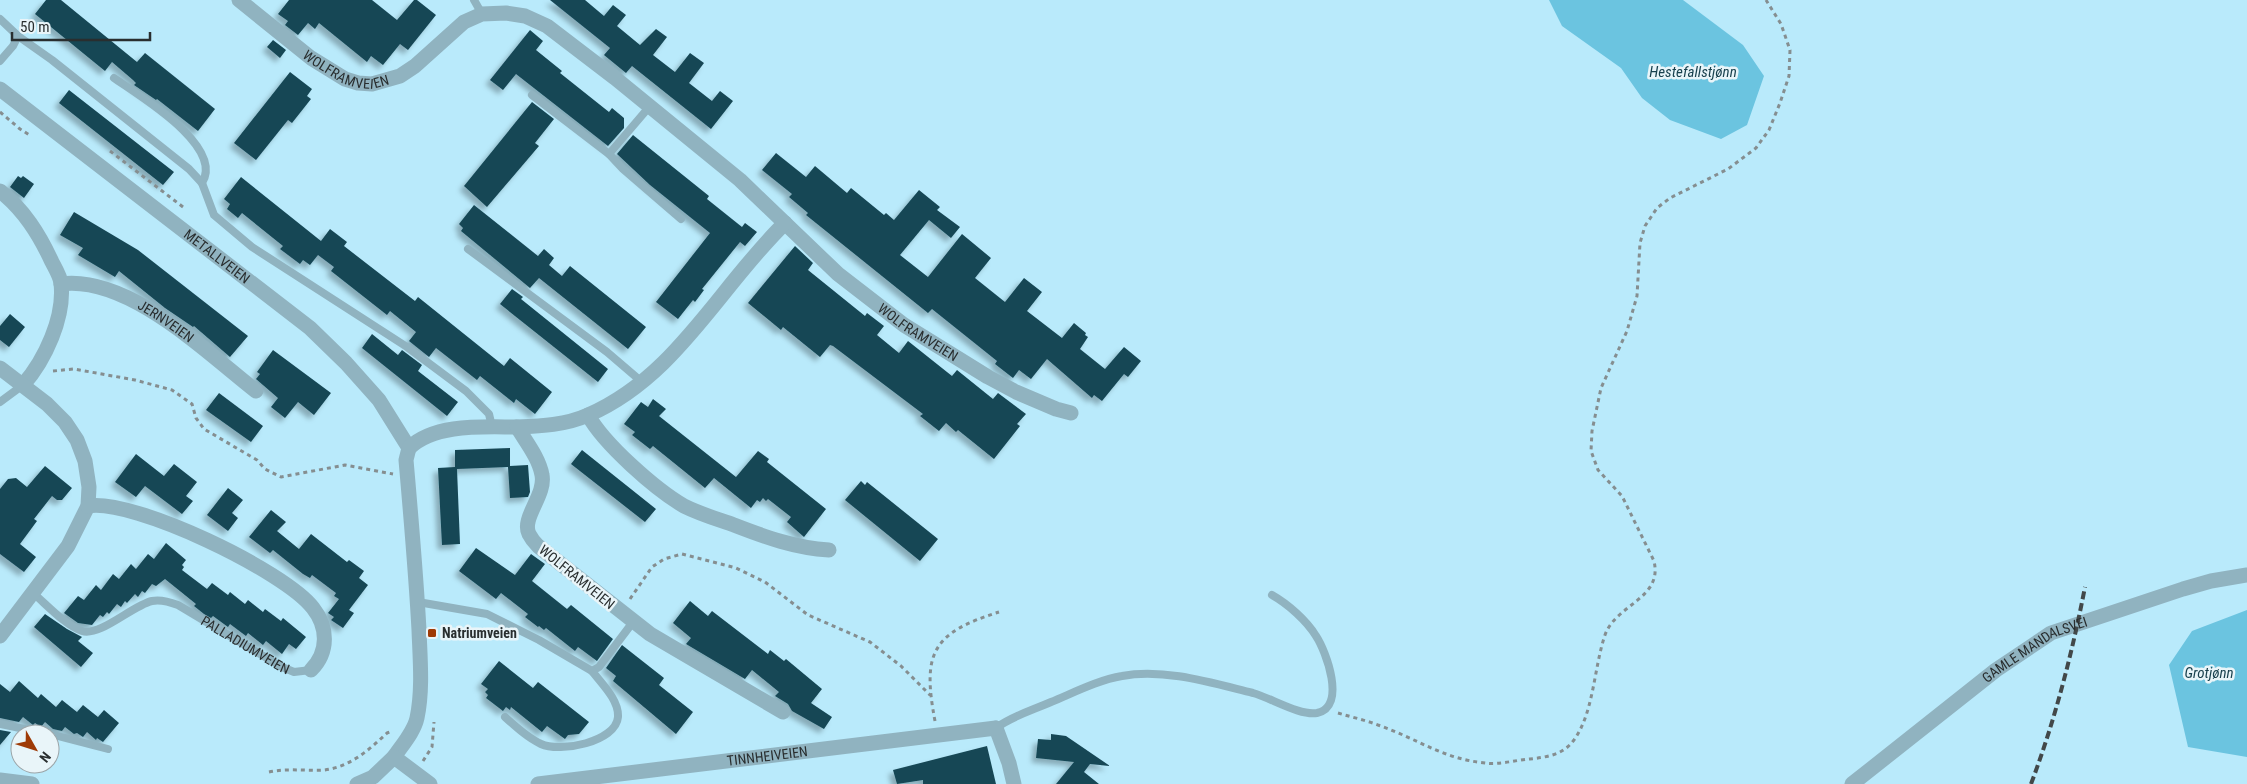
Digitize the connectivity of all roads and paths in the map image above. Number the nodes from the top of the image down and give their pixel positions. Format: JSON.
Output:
{"nodes":[{"id":1,"x":239,"y":0,"type":"edge"},
{"id":2,"x":474,"y":0,"type":"edge"},
{"id":3,"x":1766,"y":0,"type":"edge"},
{"id":4,"x":482,"y":14,"type":"junction"},
{"id":5,"x":0,"y":19,"type":"edge"},
{"id":6,"x":18,"y":36,"type":"junction"},
{"id":7,"x":0,"y":61,"type":"edge"},
{"id":8,"x":114,"y":78,"type":"dead end"},
{"id":9,"x":0,"y":89,"type":"edge"},
{"id":10,"x":532,"y":95,"type":"dead end"},
{"id":11,"x":650,"y":106,"type":"junction"},
{"id":12,"x":0,"y":112,"type":"edge"},
{"id":13,"x":32,"y":136,"type":"dead end"},
{"id":14,"x":102,"y":147,"type":"dead end"},
{"id":15,"x":609,"y":154,"type":"junction"},
{"id":16,"x":202,"y":183,"type":"junction"},
{"id":17,"x":0,"y":191,"type":"edge"},
{"id":18,"x":186,"y":210,"type":"dead end"},
{"id":19,"x":682,"y":219,"type":"dead end"},
{"id":20,"x":785,"y":223,"type":"junction"},
{"id":21,"x":468,"y":249,"type":"dead end"},
{"id":22,"x":61,"y":284,"type":"junction"},
{"id":23,"x":38,"y":367,"type":"junction"},
{"id":24,"x":0,"y":368,"type":"edge"},
{"id":25,"x":642,"y":382,"type":"junction"},
{"id":26,"x":23,"y":385,"type":"junction"},
{"id":27,"x":256,"y":391,"type":"dead end"},
{"id":28,"x":0,"y":402,"type":"edge"},
{"id":29,"x":1071,"y":413,"type":"dead end"},
{"id":30,"x":588,"y":415,"type":"junction"},
{"id":31,"x":492,"y":427,"type":"junction"},
{"id":32,"x":517,"y":427,"type":"junction"},
{"id":33,"x":409,"y":448,"type":"junction"},
{"id":34,"x":407,"y":474,"type":"junction"},
{"id":35,"x":88,"y":506,"type":"junction"},
{"id":36,"x":829,"y":550,"type":"dead end"},
{"id":37,"x":2247,"y":575,"type":"edge"},
{"id":38,"x":33,"y":594,"type":"junction"},
{"id":39,"x":1272,"y":595,"type":"dead end"},
{"id":40,"x":418,"y":602,"type":"junction"},
{"id":41,"x":621,"y":612,"type":"junction"},
{"id":42,"x":999,"y":612,"type":"dead end"},
{"id":43,"x":633,"y":622,"type":"junction"},
{"id":44,"x":0,"y":636,"type":"edge"},
{"id":45,"x":312,"y":670,"type":"joint"},
{"id":46,"x":592,"y":672,"type":"junction"},
{"id":47,"x":930,"y":695,"type":"junction"},
{"id":48,"x":1326,"y":710,"type":"junction"},
{"id":49,"x":783,"y":712,"type":"dead end"},
{"id":50,"x":435,"y":715,"type":"dead end"},
{"id":51,"x":505,"y":717,"type":"dead end"},
{"id":52,"x":434,"y":722,"type":"junction"},
{"id":53,"x":412,"y":728,"type":"junction"},
{"id":54,"x":996,"y":728,"type":"junction"},
{"id":55,"x":938,"y":734,"type":"junction"},
{"id":56,"x":60,"y":737,"type":"edge"},
{"id":57,"x":108,"y":749,"type":"dead end"},
{"id":58,"x":394,"y":757,"type":"junction"},
{"id":59,"x":269,"y":772,"type":"dead end"},
{"id":60,"x":415,"y":775,"type":"junction"},
{"id":61,"x":0,"y":780,"type":"edge"},
{"id":62,"x":28,"y":784,"type":"edge"},
{"id":63,"x":32,"y":784,"type":"edge"},
{"id":64,"x":357,"y":784,"type":"edge"},
{"id":65,"x":430,"y":784,"type":"edge"},
{"id":66,"x":538,"y":784,"type":"edge"},
{"id":67,"x":1014,"y":784,"type":"edge"},
{"id":68,"x":1852,"y":784,"type":"edge"}],
"edges":[{"from":1,"to":4,"type":"street","name":"WOLFRAMVEIEN"},
{"from":2,"to":4,"type":"lane"},
{"from":3,"to":48,"type":"path"},
{"from":4,"to":11,"type":"street","name":"WOLFRAMVEIEN"},
{"from":5,"to":6,"type":"lane","name":"METALLVEIEN"},
{"from":6,"to":7,"type":"lane"},
{"from":6,"to":16,"type":"lane","name":"METALLVEIEN"},
{"from":8,"to":16,"type":"lane","name":"METALLVEIEN"},
{"from":9,"to":33,"type":"street","name":"METALLVEIEN"},
{"from":10,"to":15,"type":"lane"},
{"from":11,"to":15,"type":"lane"},
{"from":11,"to":20,"type":"street","name":"WOLFRAMVEIEN"},
{"from":12,"to":13,"type":"path"},
{"from":14,"to":18,"type":"path"},
{"from":15,"to":19,"type":"lane"},
{"from":16,"to":31,"type":"lane","name":"METALLVEIEN"},
{"from":17,"to":22,"type":"street"},
{"from":20,"to":25,"type":"street"},
{"from":20,"to":29,"type":"street","name":"WOLFRAMVEIEN"},
{"from":21,"to":25,"type":"lane"},
{"from":22,"to":23,"type":"street"},
{"from":22,"to":27,"type":"street","name":"JERNVEIEN"},
{"from":23,"to":26,"type":"street"},
{"from":23,"to":34,"type":"path"},
{"from":24,"to":26,"type":"street"},
{"from":25,"to":30,"type":"street"},
{"from":26,"to":28,"type":"lane"},
{"from":26,"to":35,"type":"street"},
{"from":30,"to":32,"type":"street"},
{"from":30,"to":36,"type":"street"},
{"from":31,"to":32,"type":"street"},
{"from":31,"to":33,"type":"street"},
{"from":32,"to":41,"type":"street","name":"WOLFRAMVEIEN"},
{"from":33,"to":34,"type":"street"},
{"from":34,"to":40,"type":"street"},
{"from":35,"to":38,"type":"street"},
{"from":35,"to":45,"type":"street","name":"PALLADIUMVEIEN"},
{"from":37,"to":68,"type":"street","name":"GAMLE MANDALSVEI"},
{"from":38,"to":44,"type":"street"},
{"from":38,"to":45,"type":"lane","name":"PALLADIUMVEIEN"},
{"from":39,"to":48,"type":"lane"},
{"from":40,"to":46,"type":"lane"},
{"from":40,"to":53,"type":"street"},
{"from":41,"to":43,"type":"street","name":"WOLFRAMVEIEN"},
{"from":41,"to":47,"type":"path"},
{"from":42,"to":47,"type":"path"},
{"from":43,"to":46,"type":"lane"},
{"from":43,"to":49,"type":"street","name":"WOLFRAMVEIEN"},
{"from":46,"to":51,"type":"lane"},
{"from":47,"to":55,"type":"path"},
{"from":48,"to":54,"type":"lane"},
{"from":50,"to":52,"type":"path"},
{"from":52,"to":53,"type":"path"},
{"from":52,"to":60,"type":"path"},
{"from":53,"to":58,"type":"street"},
{"from":53,"to":59,"type":"path"},
{"from":54,"to":55,"type":"street","name":"TINNHEIVEIEN"},
{"from":54,"to":67,"type":"street"},
{"from":55,"to":66,"type":"street","name":"TINNHEIVEIEN"},
{"from":56,"to":57,"type":"lane"},
{"from":58,"to":60,"type":"street"},
{"from":58,"to":64,"type":"street"},
{"from":60,"to":65,"type":"street"},
{"from":61,"to":62,"type":"street"},
{"from":62,"to":63,"type":"street"}]}
